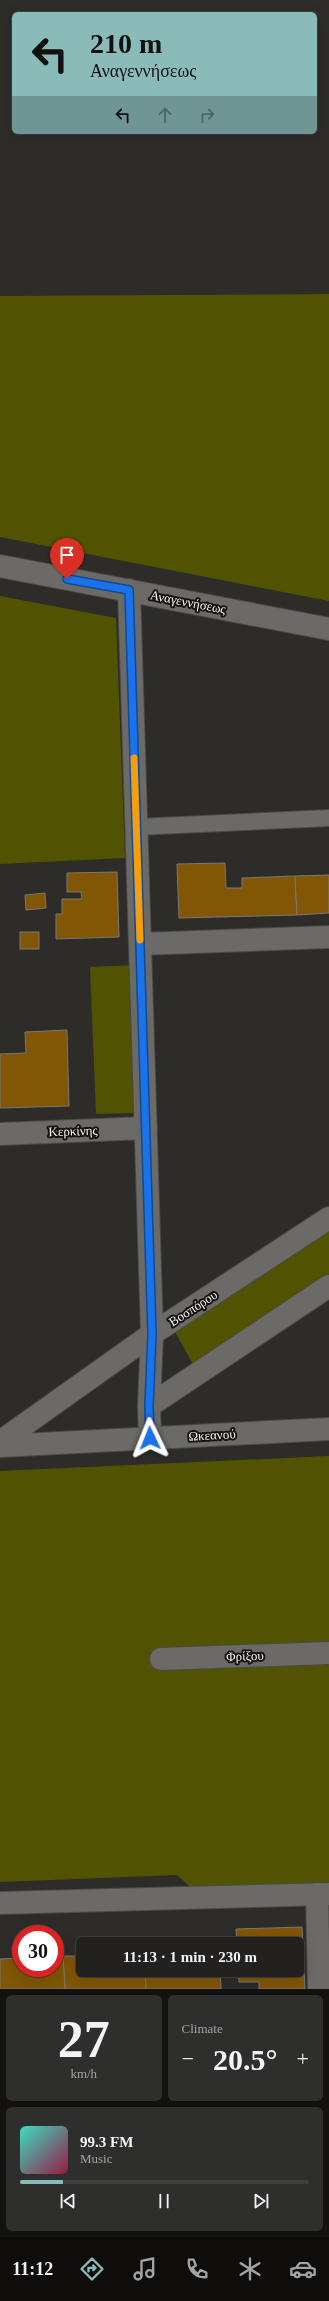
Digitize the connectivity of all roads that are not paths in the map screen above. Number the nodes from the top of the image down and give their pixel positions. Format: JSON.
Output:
{"nodes":[{"id":1,"x":0,"y":566,"type":"edge"},
{"id":2,"x":129,"y":590,"type":"junction"},
{"id":3,"x":329,"y":629,"type":"edge"},
{"id":4,"x":329,"y":818,"type":"edge"},
{"id":5,"x":136,"y":827,"type":"junction"},
{"id":6,"x":329,"y":937,"type":"edge"},
{"id":7,"x":140,"y":944,"type":"junction"},
{"id":8,"x":146,"y":1128,"type":"junction"},
{"id":9,"x":0,"y":1134,"type":"edge"},
{"id":10,"x":329,"y":1218,"type":"edge"},
{"id":11,"x":329,"y":1286,"type":"edge"},
{"id":12,"x":152,"y":1334,"type":"junction"},
{"id":13,"x":149,"y":1406,"type":"junction"},
{"id":14,"x":329,"y":1429,"type":"edge"},
{"id":15,"x":150,"y":1438,"type":"junction"},
{"id":16,"x":0,"y":1442,"type":"edge"},
{"id":17,"x":0,"y":1446,"type":"edge"},
{"id":18,"x":329,"y":1653,"type":"edge"},
{"id":19,"x":161,"y":1659,"type":"dead end"},
{"id":20,"x":323,"y":1894,"type":"edge"},
{"id":21,"x":0,"y":1903,"type":"edge"},
{"id":22,"x":319,"y":1989,"type":"edge"}],
"edges":[{"from":1,"to":2,"type":"street","name":"Αναγεννήσεως"},
{"from":2,"to":3,"type":"street","name":"Αναγεννήσεως"},
{"from":2,"to":5,"type":"street"},
{"from":4,"to":5,"type":"lane"},
{"from":5,"to":7,"type":"street"},
{"from":6,"to":7,"type":"street"},
{"from":7,"to":8,"type":"street"},
{"from":8,"to":9,"type":"street","name":"Κερκίνης"},
{"from":8,"to":12,"type":"street"},
{"from":10,"to":12,"type":"street","name":"Βοσπόρου"},
{"from":11,"to":13,"type":"street"},
{"from":12,"to":13,"type":"street"},
{"from":12,"to":16,"type":"street","name":"Βοσπόρου"},
{"from":13,"to":15,"type":"street"},
{"from":14,"to":15,"type":"street","name":"Ωκεανού"},
{"from":15,"to":17,"type":"street","name":"Ωκεανού"},
{"from":18,"to":19,"type":"street","name":"Φρίξου"},
{"from":20,"to":21,"type":"street"},
{"from":20,"to":22,"type":"street"}]}
